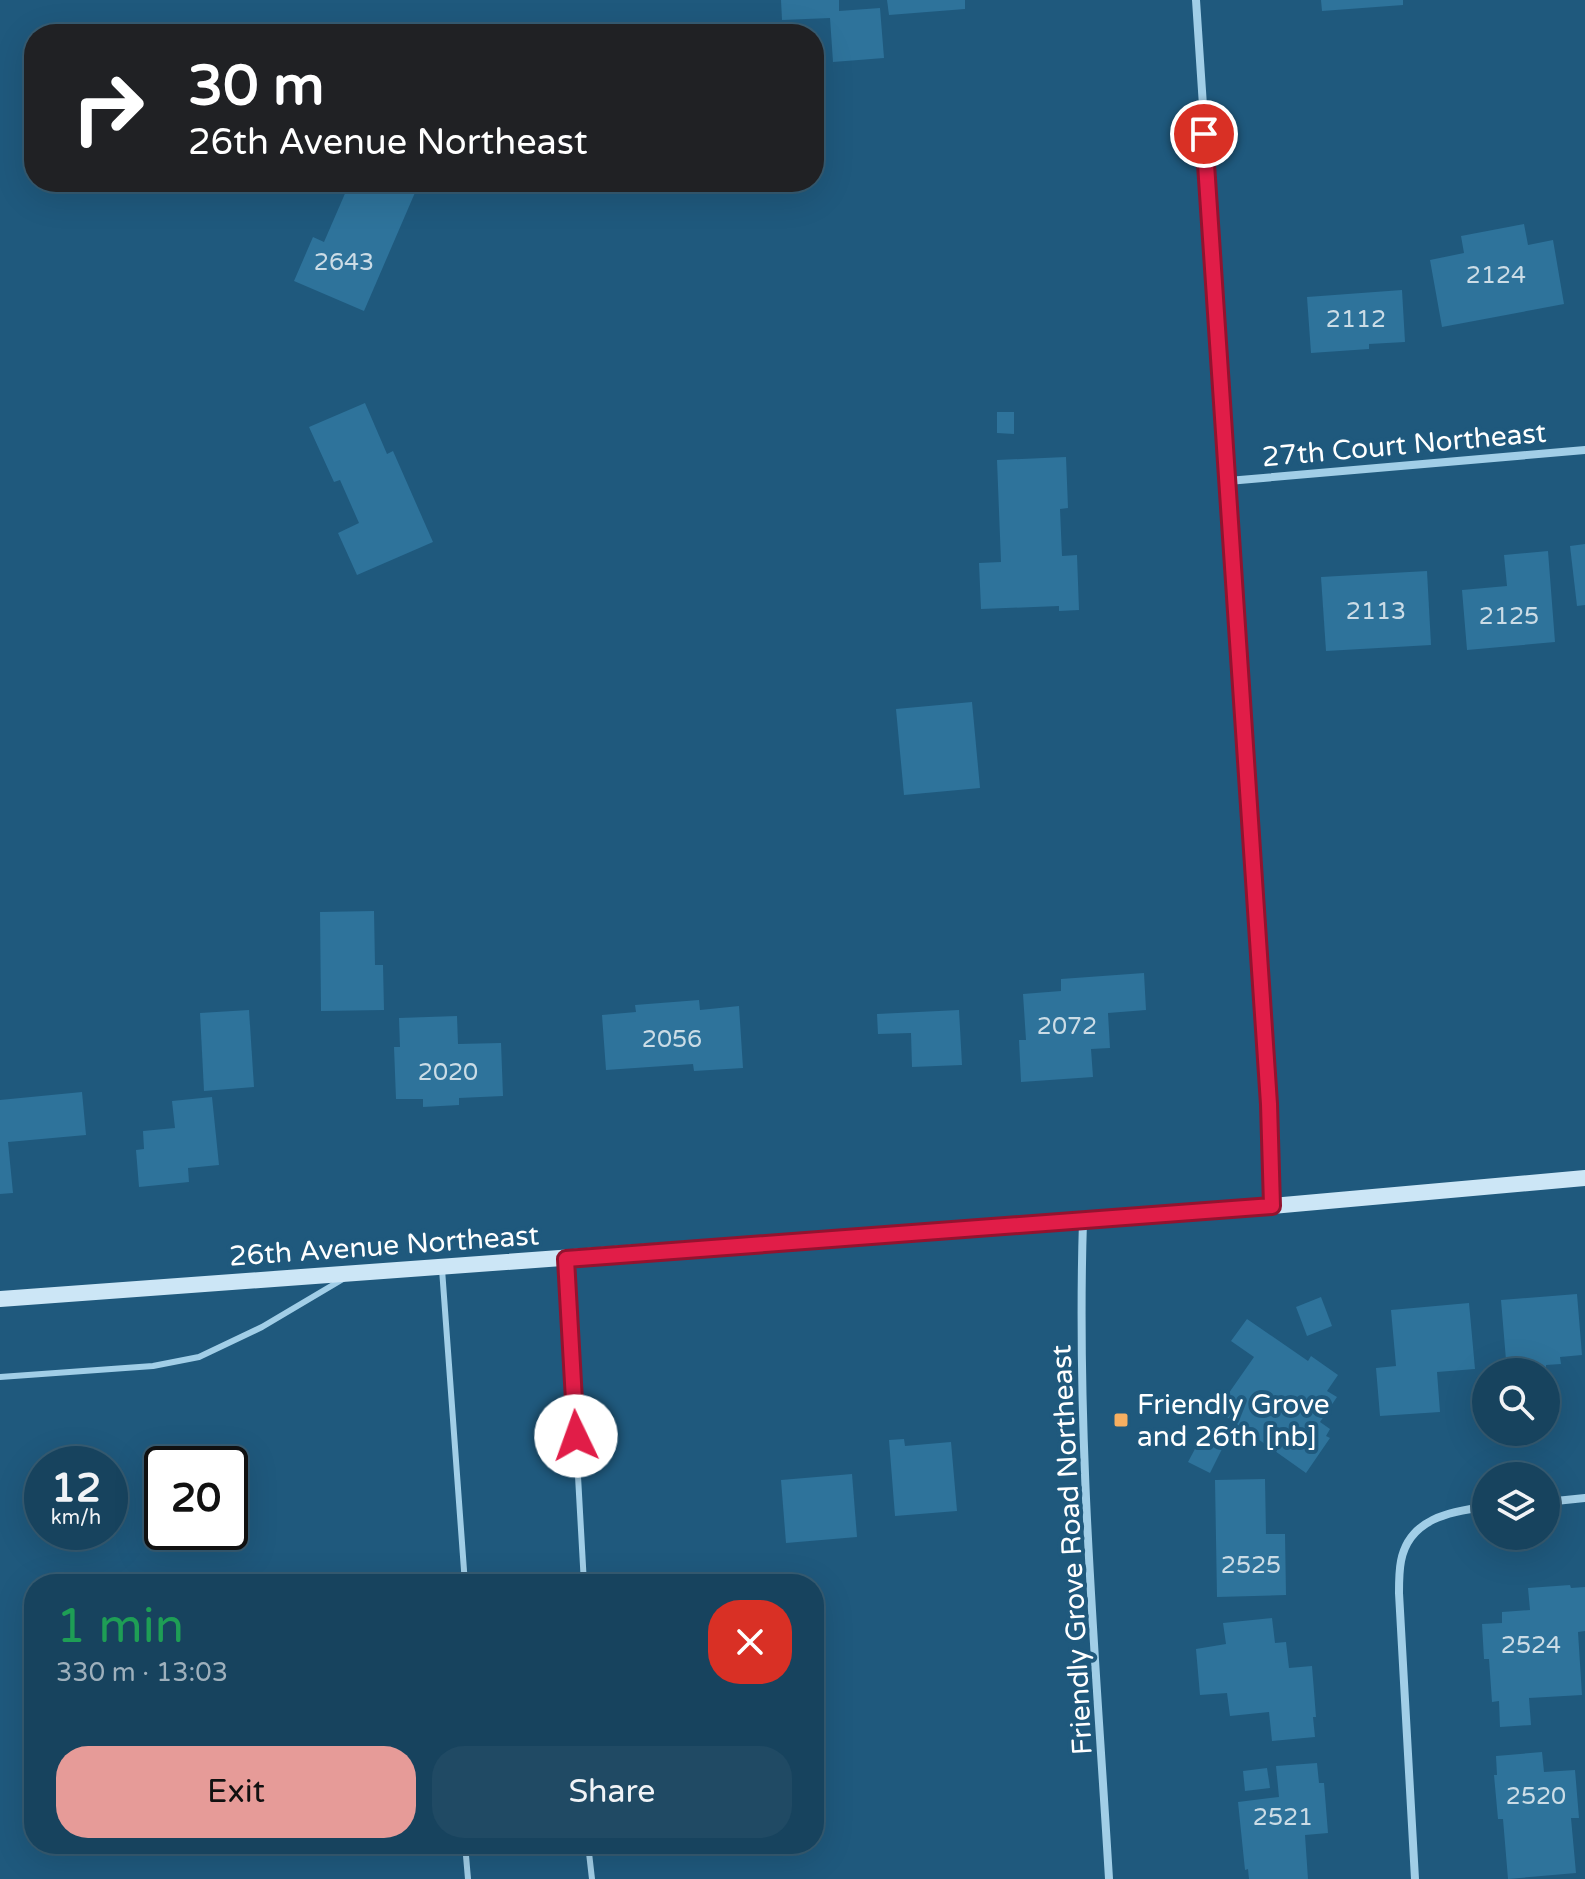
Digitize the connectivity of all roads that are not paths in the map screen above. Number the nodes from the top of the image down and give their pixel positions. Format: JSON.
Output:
{"nodes":[{"id":1,"x":1196,"y":0,"type":"edge"},
{"id":2,"x":1585,"y":450,"type":"edge"},
{"id":3,"x":1228,"y":481,"type":"junction"},
{"id":4,"x":1585,"y":1178,"type":"edge"},
{"id":5,"x":1272,"y":1206,"type":"junction"},
{"id":6,"x":1083,"y":1219,"type":"junction"},
{"id":7,"x":566,"y":1259,"type":"junction"},
{"id":8,"x":442,"y":1269,"type":"junction"},
{"id":9,"x":352,"y":1274,"type":"junction"},
{"id":10,"x":0,"y":1299,"type":"edge"},
{"id":11,"x":0,"y":1377,"type":"edge"},
{"id":12,"x":1585,"y":1498,"type":"edge"},
{"id":13,"x":1560,"y":1501,"type":"edge"},
{"id":14,"x":1472,"y":1509,"type":"edge"},
{"id":15,"x":464,"y":1574,"type":"edge"},
{"id":16,"x":583,"y":1574,"type":"edge"},
{"id":17,"x":466,"y":1854,"type":"edge"},
{"id":18,"x":589,"y":1854,"type":"edge"},
{"id":19,"x":468,"y":1879,"type":"edge"},
{"id":20,"x":592,"y":1879,"type":"edge"},
{"id":21,"x":1109,"y":1879,"type":"edge"},
{"id":22,"x":1415,"y":1879,"type":"edge"}],
"edges":[{"from":1,"to":3,"type":"street"},
{"from":2,"to":3,"type":"street","name":"27th Court Northeast"},
{"from":3,"to":5,"type":"street"},
{"from":4,"to":5,"type":"street","name":"26th Avenue Northeast"},
{"from":5,"to":6,"type":"street","name":"26th Avenue Northeast"},
{"from":6,"to":7,"type":"street","name":"26th Avenue Northeast"},
{"from":6,"to":21,"type":"street","name":"Friendly Grove Road Northeast"},
{"from":7,"to":8,"type":"street","name":"26th Avenue Northeast"},
{"from":7,"to":16,"type":"lane"},
{"from":8,"to":9,"type":"street","name":"26th Avenue Northeast"},
{"from":8,"to":15,"type":"lane"},
{"from":9,"to":10,"type":"street","name":"26th Avenue Northeast"},
{"from":9,"to":11,"type":"lane"},
{"from":12,"to":13,"type":"street"},
{"from":14,"to":22,"type":"street"},
{"from":17,"to":19,"type":"lane"},
{"from":18,"to":20,"type":"lane"}]}
